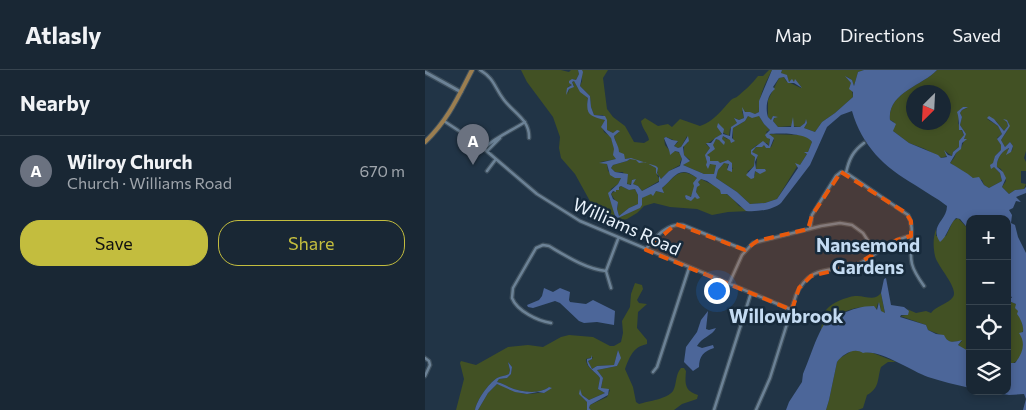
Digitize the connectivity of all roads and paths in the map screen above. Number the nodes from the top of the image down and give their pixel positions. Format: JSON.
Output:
{"nodes":[{"id":1,"x":480,"y":70,"type":"edge"},
{"id":2,"x":472,"y":71,"type":"edge"},
{"id":3,"x":425,"y":72,"type":"edge"},
{"id":4,"x":461,"y":92,"type":"junction"},
{"id":5,"x":444,"y":121,"type":"junction"},
{"id":6,"x":525,"y":122,"type":"junction"},
{"id":7,"x":529,"y":138,"type":"dead end"},
{"id":8,"x":425,"y":142,"type":"edge"},
{"id":9,"x":864,"y":142,"type":"dead end"},
{"id":10,"x":485,"y":150,"type":"junction"},
{"id":11,"x":496,"y":159,"type":"junction"},
{"id":12,"x":487,"y":172,"type":"dead end"},
{"id":13,"x":846,"y":173,"type":"junction"},
{"id":14,"x":810,"y":229,"type":"junction"},
{"id":15,"x":911,"y":236,"type":"junction"},
{"id":16,"x":618,"y":239,"type":"junction"},
{"id":17,"x":646,"y":250,"type":"junction"},
{"id":18,"x":745,"y":250,"type":"junction"},
{"id":19,"x":876,"y":253,"type":"junction"},
{"id":20,"x":689,"y":268,"type":"junction"},
{"id":21,"x":606,"y":271,"type":"junction"},
{"id":22,"x":729,"y":284,"type":"junction"},
{"id":23,"x":924,"y":286,"type":"dead end"},
{"id":24,"x":611,"y":288,"type":"dead end"},
{"id":25,"x":751,"y":293,"type":"junction"},
{"id":26,"x":792,"y":310,"type":"junction"},
{"id":27,"x":551,"y":323,"type":"dead end"},
{"id":28,"x":425,"y":358,"type":"edge"},
{"id":29,"x":653,"y":372,"type":"dead end"},
{"id":30,"x":425,"y":376,"type":"edge"},
{"id":31,"x":714,"y":410,"type":"edge"},
{"id":32,"x":756,"y":410,"type":"edge"}],
"edges":[{"from":1,"to":2,"type":"street"},
{"from":1,"to":6,"type":"street"},
{"from":2,"to":4,"type":"main road"},
{"from":3,"to":4,"type":"main road"},
{"from":4,"to":5,"type":"main road"},
{"from":5,"to":8,"type":"main road"},
{"from":5,"to":10,"type":"street","name":"Williams Road"},
{"from":6,"to":7,"type":"street"},
{"from":6,"to":10,"type":"street"},
{"from":9,"to":13,"type":"street"},
{"from":10,"to":11,"type":"street","name":"Williams Road"},
{"from":11,"to":12,"type":"street"},
{"from":11,"to":16,"type":"street","name":"Williams Road"},
{"from":13,"to":14,"type":"street"},
{"from":13,"to":15,"type":"street"},
{"from":14,"to":18,"type":"street"},
{"from":14,"to":19,"type":"street"},
{"from":15,"to":19,"type":"street"},
{"from":15,"to":23,"type":"street"},
{"from":16,"to":17,"type":"street","name":"Williams Road"},
{"from":16,"to":21,"type":"street"},
{"from":17,"to":18,"type":"street"},
{"from":17,"to":20,"type":"street","name":"Williams Road"},
{"from":18,"to":22,"type":"street"},
{"from":19,"to":26,"type":"street"},
{"from":20,"to":22,"type":"street","name":"Williams Road"},
{"from":20,"to":29,"type":"street"},
{"from":21,"to":24,"type":"street"},
{"from":21,"to":27,"type":"street"},
{"from":22,"to":25,"type":"street","name":"Williams Road"},
{"from":25,"to":26,"type":"street","name":"Williams Road"},
{"from":25,"to":31,"type":"street"},
{"from":26,"to":32,"type":"street"},
{"from":28,"to":30,"type":"street"}]}
